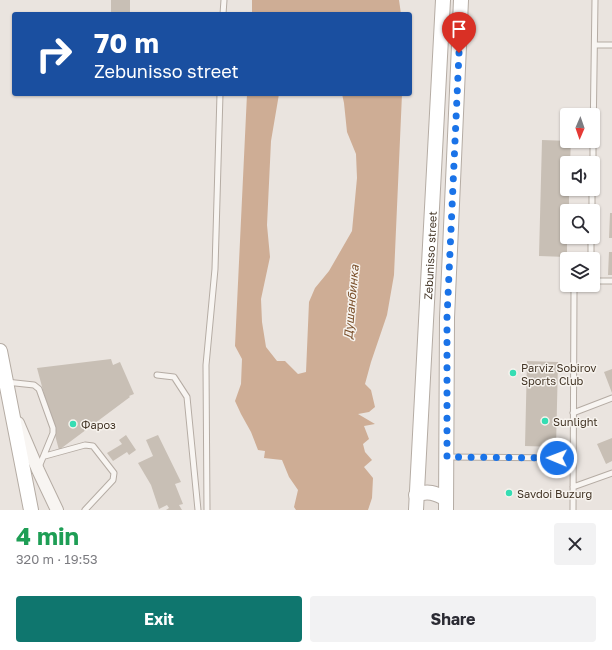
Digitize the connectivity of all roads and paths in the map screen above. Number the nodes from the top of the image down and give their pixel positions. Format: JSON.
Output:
{"nodes":[{"id":1,"x":224,"y":0,"type":"edge"},
{"id":2,"x":443,"y":0,"type":"edge"},
{"id":3,"x":461,"y":0,"type":"edge"},
{"id":4,"x":595,"y":0,"type":"edge"},
{"id":5,"x":223,"y":12,"type":"edge"},
{"id":6,"x":595,"y":45,"type":"junction"},
{"id":7,"x":612,"y":45,"type":"edge"},
{"id":8,"x":220,"y":96,"type":"edge"},
{"id":9,"x":594,"y":108,"type":"edge"},
{"id":10,"x":600,"y":280,"type":"edge"},
{"id":11,"x":612,"y":281,"type":"edge"},
{"id":12,"x":574,"y":292,"type":"edge"},
{"id":13,"x":0,"y":351,"type":"edge"},
{"id":14,"x":157,"y":376,"type":"dead end"},
{"id":15,"x":6,"y":382,"type":"junction"},
{"id":16,"x":612,"y":398,"type":"edge"},
{"id":17,"x":12,"y":408,"type":"junction"},
{"id":18,"x":573,"y":413,"type":"junction"},
{"id":19,"x":45,"y":456,"type":"junction"},
{"id":20,"x":447,"y":457,"type":"junction"},
{"id":21,"x":573,"y":458,"type":"junction"},
{"id":22,"x":38,"y":470,"type":"junction"},
{"id":23,"x":612,"y":473,"type":"edge"},
{"id":24,"x":573,"y":487,"type":"junction"},
{"id":25,"x":416,"y":495,"type":"junction"},
{"id":26,"x":446,"y":505,"type":"edge"},
{"id":27,"x":31,"y":510,"type":"edge"},
{"id":28,"x":57,"y":510,"type":"edge"},
{"id":29,"x":85,"y":510,"type":"edge"},
{"id":30,"x":198,"y":510,"type":"edge"},
{"id":31,"x":207,"y":510,"type":"edge"},
{"id":32,"x":416,"y":510,"type":"edge"},
{"id":33,"x":573,"y":510,"type":"edge"}],
"edges":[{"from":1,"to":5,"type":"lane"},
{"from":2,"to":25,"type":"main road","name":"Zebunisso street"},
{"from":3,"to":20,"type":"main road","name":"Zebunisso street"},
{"from":4,"to":6,"type":"lane"},
{"from":6,"to":7,"type":"lane"},
{"from":6,"to":9,"type":"lane"},
{"from":8,"to":31,"type":"lane"},
{"from":10,"to":11,"type":"lane"},
{"from":12,"to":18,"type":"lane"},
{"from":13,"to":15,"type":"main road"},
{"from":14,"to":30,"type":"lane"},
{"from":15,"to":17,"type":"main road"},
{"from":15,"to":19,"type":"lane"},
{"from":16,"to":18,"type":"lane"},
{"from":17,"to":22,"type":"street"},
{"from":17,"to":27,"type":"main road"},
{"from":18,"to":21,"type":"lane"},
{"from":19,"to":22,"type":"lane"},
{"from":19,"to":29,"type":"lane"},
{"from":20,"to":21,"type":"lane"},
{"from":20,"to":26,"type":"main road","name":"Zebunisso street"},
{"from":21,"to":24,"type":"lane"},
{"from":22,"to":28,"type":"street"},
{"from":23,"to":24,"type":"lane"},
{"from":24,"to":33,"type":"lane"},
{"from":25,"to":26,"type":"main road"},
{"from":25,"to":32,"type":"main road","name":"Zebunisso street"}]}
